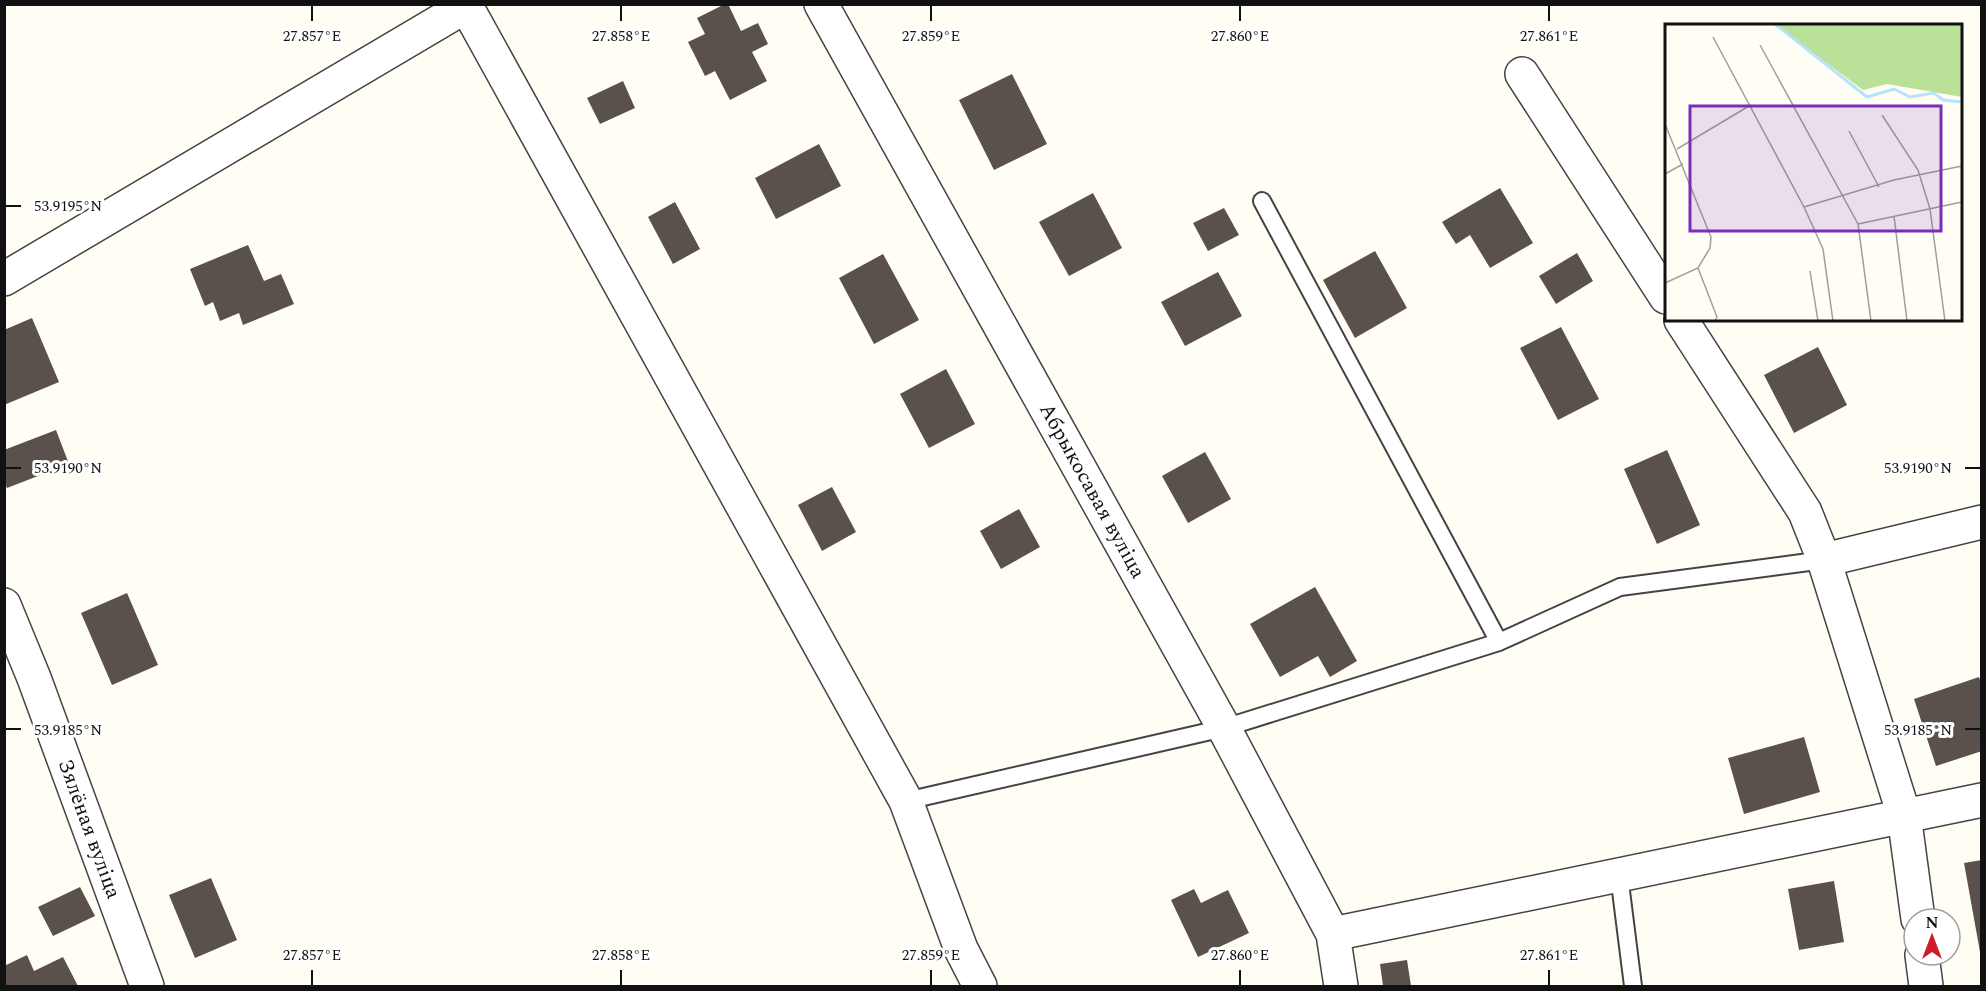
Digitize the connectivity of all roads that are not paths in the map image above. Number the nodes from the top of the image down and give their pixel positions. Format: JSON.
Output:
{"nodes":[{"id":1,"x":821,"y":4,"type":"edge"},
{"id":2,"x":465,"y":5,"type":"edge"},
{"id":3,"x":1522,"y":74,"type":"dead end"},
{"id":4,"x":1262,"y":201,"type":"dead end"},
{"id":5,"x":4,"y":279,"type":"edge"},
{"id":6,"x":1665,"y":295,"type":"edge"},
{"id":7,"x":1682,"y":321,"type":"edge"},
{"id":8,"x":1982,"y":522,"type":"edge"},
{"id":9,"x":1824,"y":560,"type":"junction"},
{"id":10,"x":4,"y":605,"type":"edge"},
{"id":11,"x":1499,"y":642,"type":"junction"},
{"id":12,"x":1224,"y":728,"type":"junction"},
{"id":13,"x":1982,"y":800,"type":"edge"},
{"id":14,"x":906,"y":801,"type":"junction"},
{"id":15,"x":1904,"y":815,"type":"junction"},
{"id":16,"x":1619,"y":875,"type":"junction"},
{"id":17,"x":1916,"y":907,"type":"edge"},
{"id":18,"x":1333,"y":934,"type":"junction"},
{"id":19,"x":1924,"y":967,"type":"edge"},
{"id":20,"x":147,"y":987,"type":"edge"},
{"id":21,"x":980,"y":987,"type":"edge"},
{"id":22,"x":1341,"y":987,"type":"edge"},
{"id":23,"x":1633,"y":987,"type":"edge"},
{"id":24,"x":1926,"y":987,"type":"edge"}],
"edges":[{"from":1,"to":12,"type":"street","name":"Абрыкосавая вуліца"},
{"from":2,"to":5,"type":"street"},
{"from":2,"to":14,"type":"street"},
{"from":3,"to":6,"type":"street"},
{"from":4,"to":11,"type":"lane"},
{"from":7,"to":9,"type":"street"},
{"from":8,"to":9,"type":"street"},
{"from":9,"to":11,"type":"lane"},
{"from":9,"to":15,"type":"street"},
{"from":10,"to":20,"type":"street","name":"Зялёная вуліца"},
{"from":11,"to":12,"type":"lane"},
{"from":12,"to":14,"type":"lane"},
{"from":12,"to":18,"type":"street","name":"Абрыкосавая вуліца"},
{"from":13,"to":15,"type":"street"},
{"from":14,"to":21,"type":"street"},
{"from":15,"to":16,"type":"street"},
{"from":15,"to":17,"type":"street"},
{"from":16,"to":18,"type":"street"},
{"from":16,"to":23,"type":"lane"},
{"from":18,"to":22,"type":"street","name":"Абрыкосавая вуліца"},
{"from":19,"to":24,"type":"street"}]}
